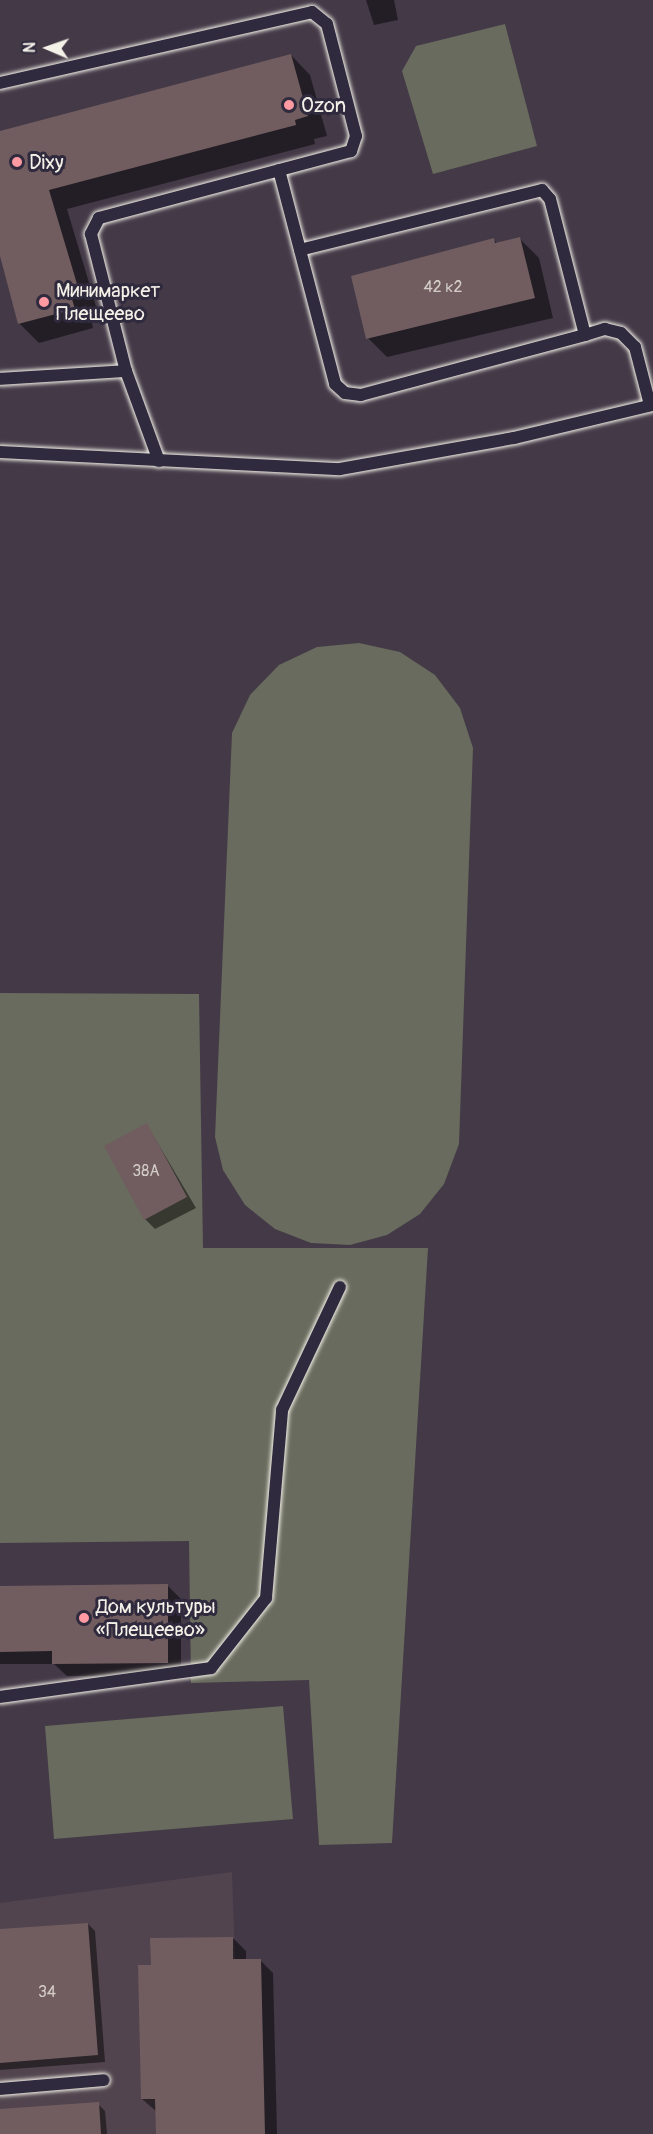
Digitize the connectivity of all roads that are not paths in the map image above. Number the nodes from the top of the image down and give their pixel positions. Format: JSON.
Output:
{"nodes":[{"id":1,"x":0,"y":83,"type":"edge"},
{"id":2,"x":279,"y":170,"type":"junction"},
{"id":3,"x":300,"y":250,"type":"junction"},
{"id":4,"x":585,"y":335,"type":"junction"},
{"id":5,"x":126,"y":371,"type":"junction"},
{"id":6,"x":0,"y":379,"type":"edge"},
{"id":7,"x":651,"y":405,"type":"edge"},
{"id":8,"x":0,"y":452,"type":"edge"},
{"id":9,"x":159,"y":461,"type":"junction"},
{"id":10,"x":340,"y":1287,"type":"dead end"},
{"id":11,"x":0,"y":1696,"type":"edge"},
{"id":12,"x":104,"y":2080,"type":"dead end"},
{"id":13,"x":0,"y":2089,"type":"edge"}],
"edges":[{"from":1,"to":2,"type":"lane"},
{"from":2,"to":3,"type":"lane"},
{"from":2,"to":5,"type":"lane"},
{"from":3,"to":4,"type":"lane"},
{"from":3,"to":4,"type":"lane"},
{"from":4,"to":7,"type":"lane"},
{"from":5,"to":6,"type":"lane"},
{"from":5,"to":9,"type":"lane"},
{"from":7,"to":9,"type":"lane"},
{"from":8,"to":9,"type":"lane"},
{"from":10,"to":11,"type":"lane"},
{"from":12,"to":13,"type":"lane"}]}
